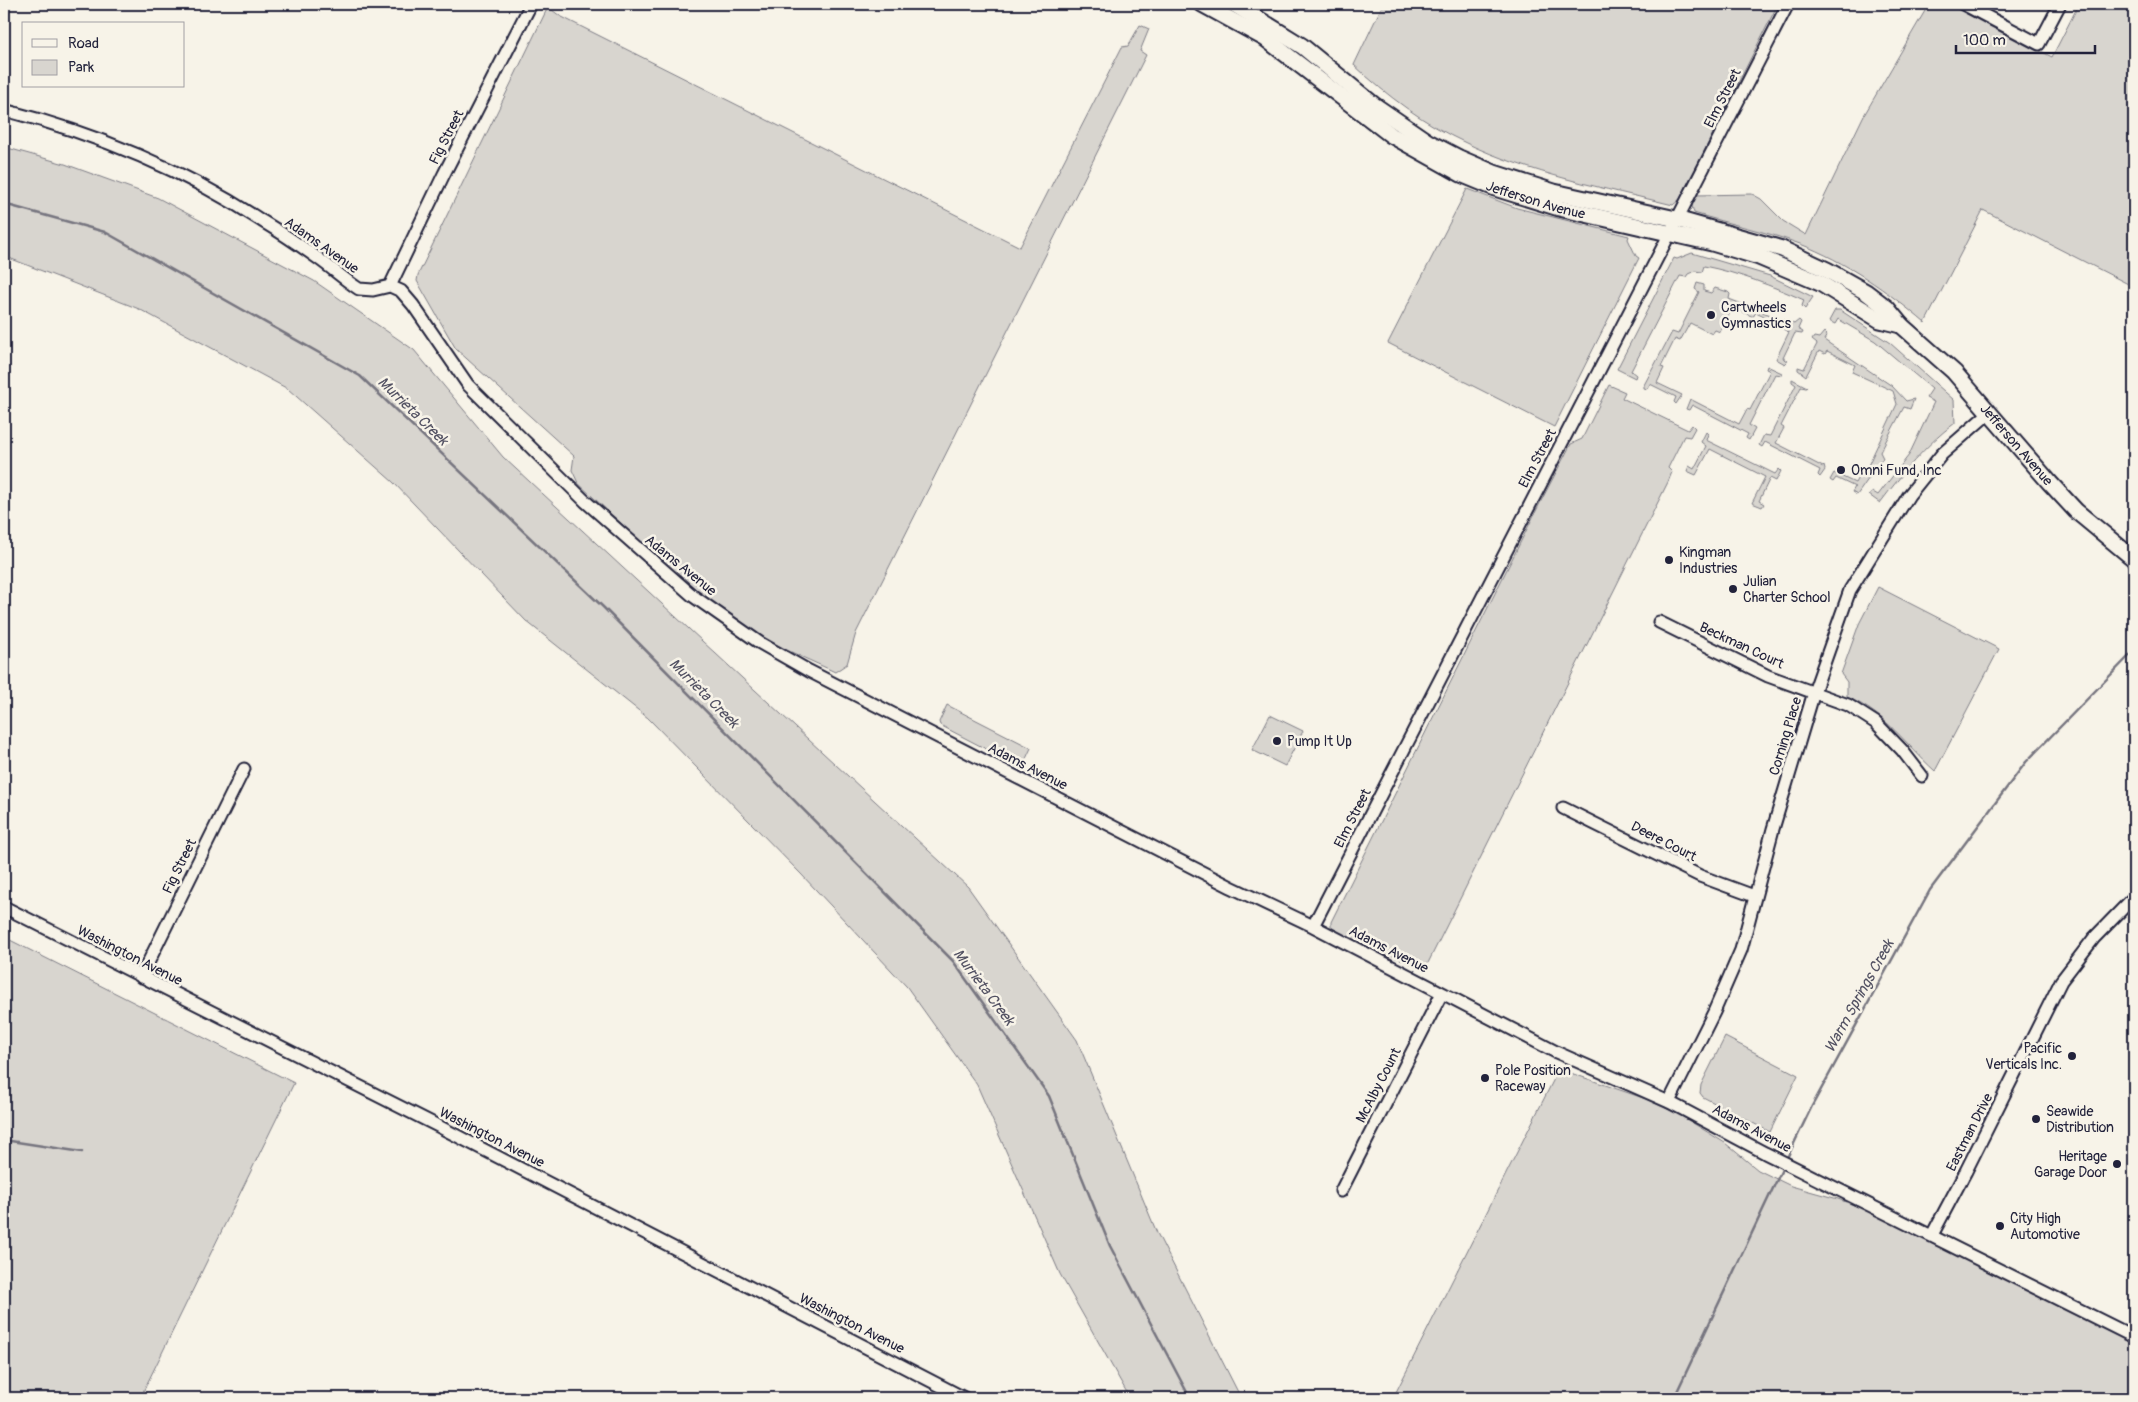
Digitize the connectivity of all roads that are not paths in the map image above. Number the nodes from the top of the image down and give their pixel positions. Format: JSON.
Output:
{"nodes":[{"id":1,"x":531,"y":4,"type":"edge"},
{"id":2,"x":1202,"y":4,"type":"edge"},
{"id":3,"x":1234,"y":4,"type":"edge"},
{"id":4,"x":1788,"y":4,"type":"edge"},
{"id":5,"x":1963,"y":4,"type":"edge"},
{"id":6,"x":2060,"y":4,"type":"edge"},
{"id":7,"x":4,"y":110,"type":"edge"},
{"id":8,"x":1390,"y":135,"type":"junction"},
{"id":9,"x":1459,"y":158,"type":"junction"},
{"id":10,"x":1676,"y":219,"type":"junction"},
{"id":11,"x":1669,"y":234,"type":"junction"},
{"id":12,"x":390,"y":286,"type":"junction"},
{"id":13,"x":1902,"y":325,"type":"junction"},
{"id":14,"x":1990,"y":412,"type":"junction"},
{"id":15,"x":2134,"y":559,"type":"edge"},
{"id":16,"x":1659,"y":622,"type":"dead end"},
{"id":17,"x":1814,"y":692,"type":"junction"},
{"id":18,"x":244,"y":768,"type":"dead end"},
{"id":19,"x":1922,"y":776,"type":"dead end"},
{"id":20,"x":1563,"y":808,"type":"dead end"},
{"id":21,"x":1754,"y":896,"type":"junction"},
{"id":22,"x":2134,"y":897,"type":"edge"},
{"id":23,"x":4,"y":908,"type":"edge"},
{"id":24,"x":1313,"y":926,"type":"junction"},
{"id":25,"x":141,"y":977,"type":"junction"},
{"id":26,"x":1442,"y":994,"type":"junction"},
{"id":27,"x":1669,"y":1102,"type":"junction"},
{"id":28,"x":1341,"y":1190,"type":"dead end"},
{"id":29,"x":1932,"y":1235,"type":"junction"},
{"id":30,"x":2134,"y":1337,"type":"edge"},
{"id":31,"x":964,"y":1398,"type":"edge"}],
"edges":[{"from":1,"to":12,"type":"street","name":"Fig Street"},
{"from":2,"to":8,"type":"main road","name":"Jefferson Avenue"},
{"from":3,"to":9,"type":"main road","name":"Jefferson Avenue"},
{"from":4,"to":10,"type":"street","name":"Elm Street"},
{"from":5,"to":6,"type":"street"},
{"from":7,"to":12,"type":"street","name":"Adams Avenue"},
{"from":8,"to":9,"type":"main road"},
{"from":8,"to":11,"type":"main road","name":"Jefferson Avenue"},
{"from":9,"to":10,"type":"main road","name":"Jefferson Avenue"},
{"from":10,"to":11,"type":"street","name":"Elm Street"},
{"from":10,"to":13,"type":"main road","name":"Jefferson Avenue"},
{"from":11,"to":13,"type":"main road","name":"Jefferson Avenue"},
{"from":11,"to":24,"type":"street","name":"Elm Street"},
{"from":12,"to":24,"type":"street","name":"Adams Avenue"},
{"from":13,"to":14,"type":"main road","name":"Jefferson Avenue"},
{"from":14,"to":15,"type":"main road","name":"Jefferson Avenue"},
{"from":14,"to":17,"type":"street","name":"Corning Place"},
{"from":16,"to":17,"type":"street","name":"Beckman Court"},
{"from":17,"to":19,"type":"street","name":"Beckman Court"},
{"from":17,"to":21,"type":"street","name":"Corning Place"},
{"from":18,"to":25,"type":"street","name":"Fig Street"},
{"from":20,"to":21,"type":"street","name":"Deere Court"},
{"from":21,"to":27,"type":"street","name":"Corning Place"},
{"from":22,"to":29,"type":"street","name":"Eastman Drive"},
{"from":23,"to":25,"type":"street","name":"Washington Avenue"},
{"from":24,"to":26,"type":"street","name":"Adams Avenue"},
{"from":25,"to":31,"type":"street","name":"Washington Avenue"},
{"from":26,"to":27,"type":"street","name":"Adams Avenue"},
{"from":26,"to":28,"type":"street","name":"McAlby Count"},
{"from":27,"to":29,"type":"street","name":"Adams Avenue"},
{"from":29,"to":30,"type":"street","name":"Adams Avenue"}]}
